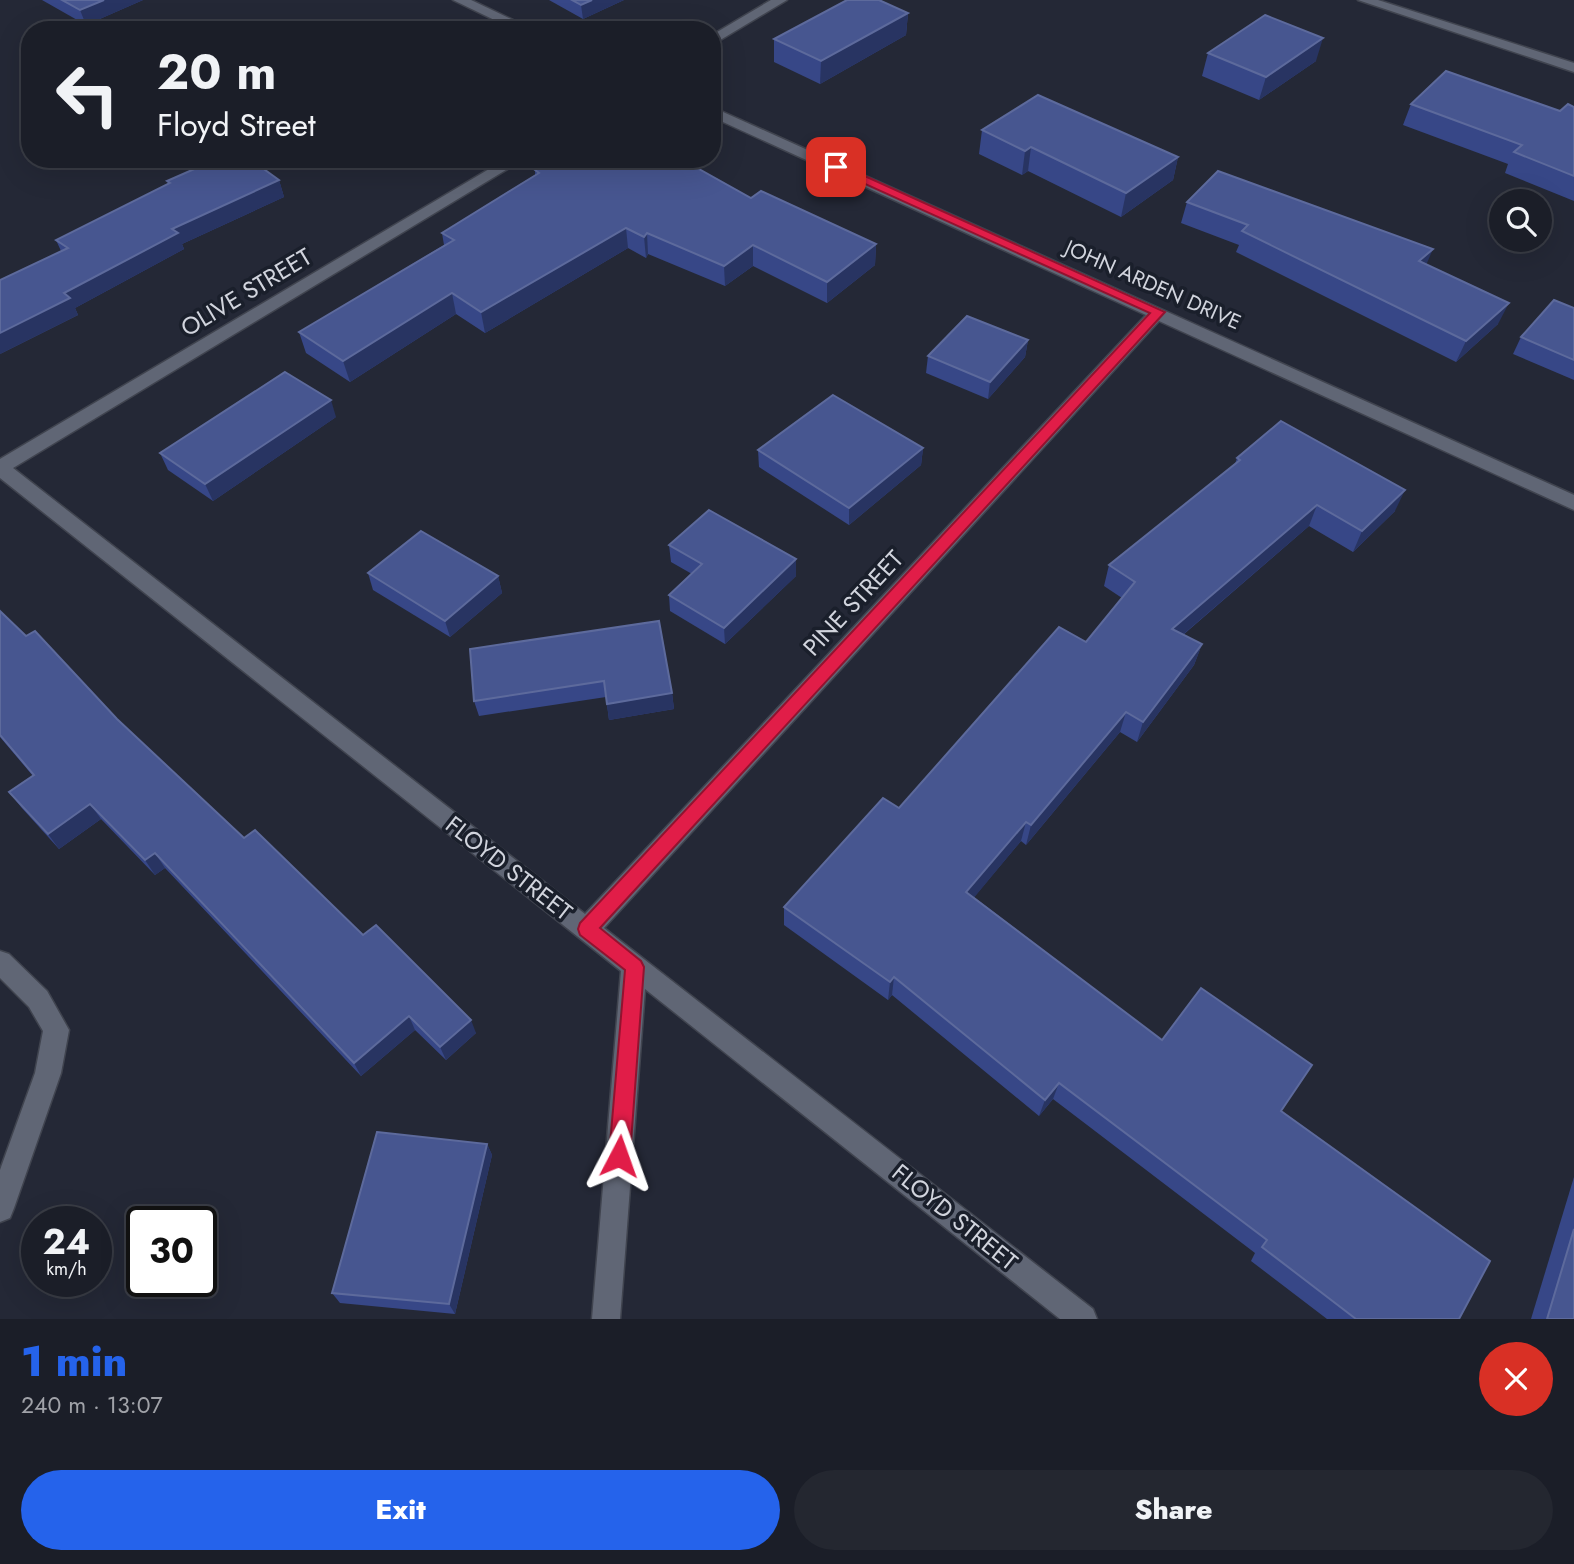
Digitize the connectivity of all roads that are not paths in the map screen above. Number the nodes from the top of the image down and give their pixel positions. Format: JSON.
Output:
{"nodes":[{"id":1,"x":460,"y":0,"type":"edge"},
{"id":2,"x":780,"y":0,"type":"edge"},
{"id":3,"x":1365,"y":0,"type":"edge"},
{"id":4,"x":507,"y":21,"type":"edge"},
{"id":5,"x":721,"y":36,"type":"edge"},
{"id":6,"x":1574,"y":68,"type":"edge"},
{"id":7,"x":721,"y":115,"type":"edge"},
{"id":8,"x":502,"y":168,"type":"edge"},
{"id":9,"x":1158,"y":312,"type":"junction"},
{"id":10,"x":0,"y":468,"type":"edge"},
{"id":11,"x":1574,"y":503,"type":"edge"},
{"id":12,"x":587,"y":929,"type":"junction"},
{"id":13,"x":0,"y":962,"type":"edge"},
{"id":14,"x":634,"y":967,"type":"junction"},
{"id":15,"x":0,"y":1208,"type":"edge"},
{"id":16,"x":606,"y":1319,"type":"edge"},
{"id":17,"x":1083,"y":1319,"type":"edge"}],
"edges":[{"from":1,"to":4,"type":"street"},
{"from":2,"to":5,"type":"street"},
{"from":3,"to":6,"type":"street"},
{"from":7,"to":9,"type":"street","name":"JOHN ARDEN DRIVE"},
{"from":8,"to":10,"type":"street","name":"OLIVE STREET"},
{"from":9,"to":11,"type":"street","name":"JOHN ARDEN DRIVE"},
{"from":9,"to":12,"type":"street","name":"PINE STREET"},
{"from":10,"to":12,"type":"street","name":"FLOYD STREET"},
{"from":12,"to":14,"type":"street","name":"FLOYD STREET"},
{"from":13,"to":15,"type":"street"},
{"from":14,"to":16,"type":"street"},
{"from":14,"to":17,"type":"street","name":"FLOYD STREET"}]}
